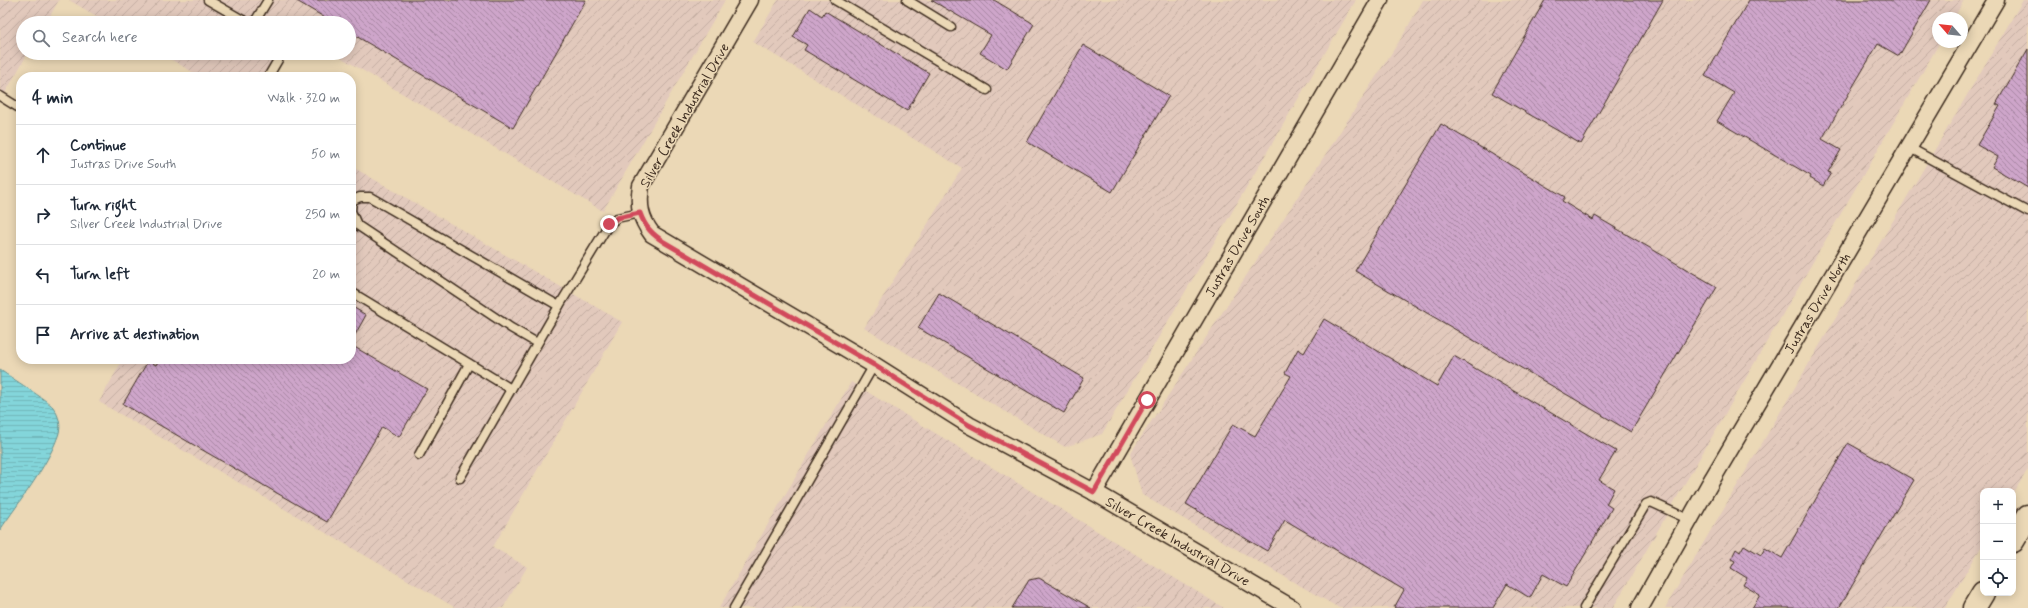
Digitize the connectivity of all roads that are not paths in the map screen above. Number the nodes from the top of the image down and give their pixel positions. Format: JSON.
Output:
{"nodes":[{"id":1,"x":208,"y":0,"type":"edge"},
{"id":2,"x":268,"y":0,"type":"edge"},
{"id":3,"x":750,"y":0,"type":"edge"},
{"id":4,"x":835,"y":0,"type":"edge"},
{"id":5,"x":907,"y":0,"type":"edge"},
{"id":6,"x":1380,"y":0,"type":"edge"},
{"id":7,"x":1996,"y":0,"type":"edge"},
{"id":8,"x":236,"y":16,"type":"edge"},
{"id":9,"x":258,"y":16,"type":"edge"},
{"id":10,"x":951,"y":26,"type":"dead end"},
{"id":11,"x":278,"y":60,"type":"edge"},
{"id":12,"x":271,"y":72,"type":"edge"},
{"id":13,"x":987,"y":90,"type":"dead end"},
{"id":14,"x":0,"y":96,"type":"edge"},
{"id":15,"x":16,"y":106,"type":"edge"},
{"id":16,"x":1910,"y":148,"type":"junction"},
{"id":17,"x":356,"y":199,"type":"edge"},
{"id":18,"x":2028,"y":212,"type":"edge"},
{"id":19,"x":640,"y":213,"type":"junction"},
{"id":20,"x":356,"y":223,"type":"edge"},
{"id":21,"x":356,"y":295,"type":"edge"},
{"id":22,"x":559,"y":306,"type":"junction"},
{"id":23,"x":537,"y":343,"type":"junction"},
{"id":24,"x":469,"y":364,"type":"junction"},
{"id":25,"x":874,"y":365,"type":"junction"},
{"id":26,"x":511,"y":389,"type":"junction"},
{"id":27,"x":418,"y":455,"type":"dead end"},
{"id":28,"x":460,"y":478,"type":"dead end"},
{"id":29,"x":1094,"y":492,"type":"junction"},
{"id":30,"x":2028,"y":516,"type":"edge"},
{"id":31,"x":1690,"y":520,"type":"junction"},
{"id":32,"x":2016,"y":537,"type":"edge"},
{"id":33,"x":1981,"y":596,"type":"edge"},
{"id":34,"x":734,"y":608,"type":"edge"},
{"id":35,"x":1292,"y":608,"type":"edge"},
{"id":36,"x":1584,"y":608,"type":"edge"},
{"id":37,"x":1640,"y":608,"type":"edge"},
{"id":38,"x":1974,"y":608,"type":"edge"}],
"edges":[{"from":1,"to":8,"type":"lane"},
{"from":2,"to":9,"type":"lane"},
{"from":3,"to":19,"type":"street","name":"Silver Creek Industrial Drive"},
{"from":4,"to":13,"type":"lane"},
{"from":5,"to":10,"type":"lane"},
{"from":6,"to":29,"type":"street","name":"Justras Drive South"},
{"from":7,"to":16,"type":"street","name":"Justras Drive North"},
{"from":11,"to":12,"type":"lane"},
{"from":14,"to":15,"type":"lane"},
{"from":16,"to":18,"type":"lane"},
{"from":16,"to":31,"type":"street","name":"Justras Drive North"},
{"from":17,"to":22,"type":"lane"},
{"from":19,"to":22,"type":"lane"},
{"from":19,"to":25,"type":"street","name":"Silver Creek Industrial Drive"},
{"from":20,"to":23,"type":"lane"},
{"from":21,"to":24,"type":"lane"},
{"from":22,"to":23,"type":"lane"},
{"from":23,"to":26,"type":"lane"},
{"from":24,"to":26,"type":"lane"},
{"from":24,"to":27,"type":"lane"},
{"from":25,"to":29,"type":"street","name":"Silver Creek Industrial Drive"},
{"from":25,"to":34,"type":"lane"},
{"from":26,"to":28,"type":"lane"},
{"from":29,"to":35,"type":"street","name":"Silver Creek Industrial Drive"},
{"from":30,"to":32,"type":"street"},
{"from":31,"to":36,"type":"lane"},
{"from":31,"to":37,"type":"street","name":"Justras Drive North"},
{"from":33,"to":38,"type":"street"}]}
